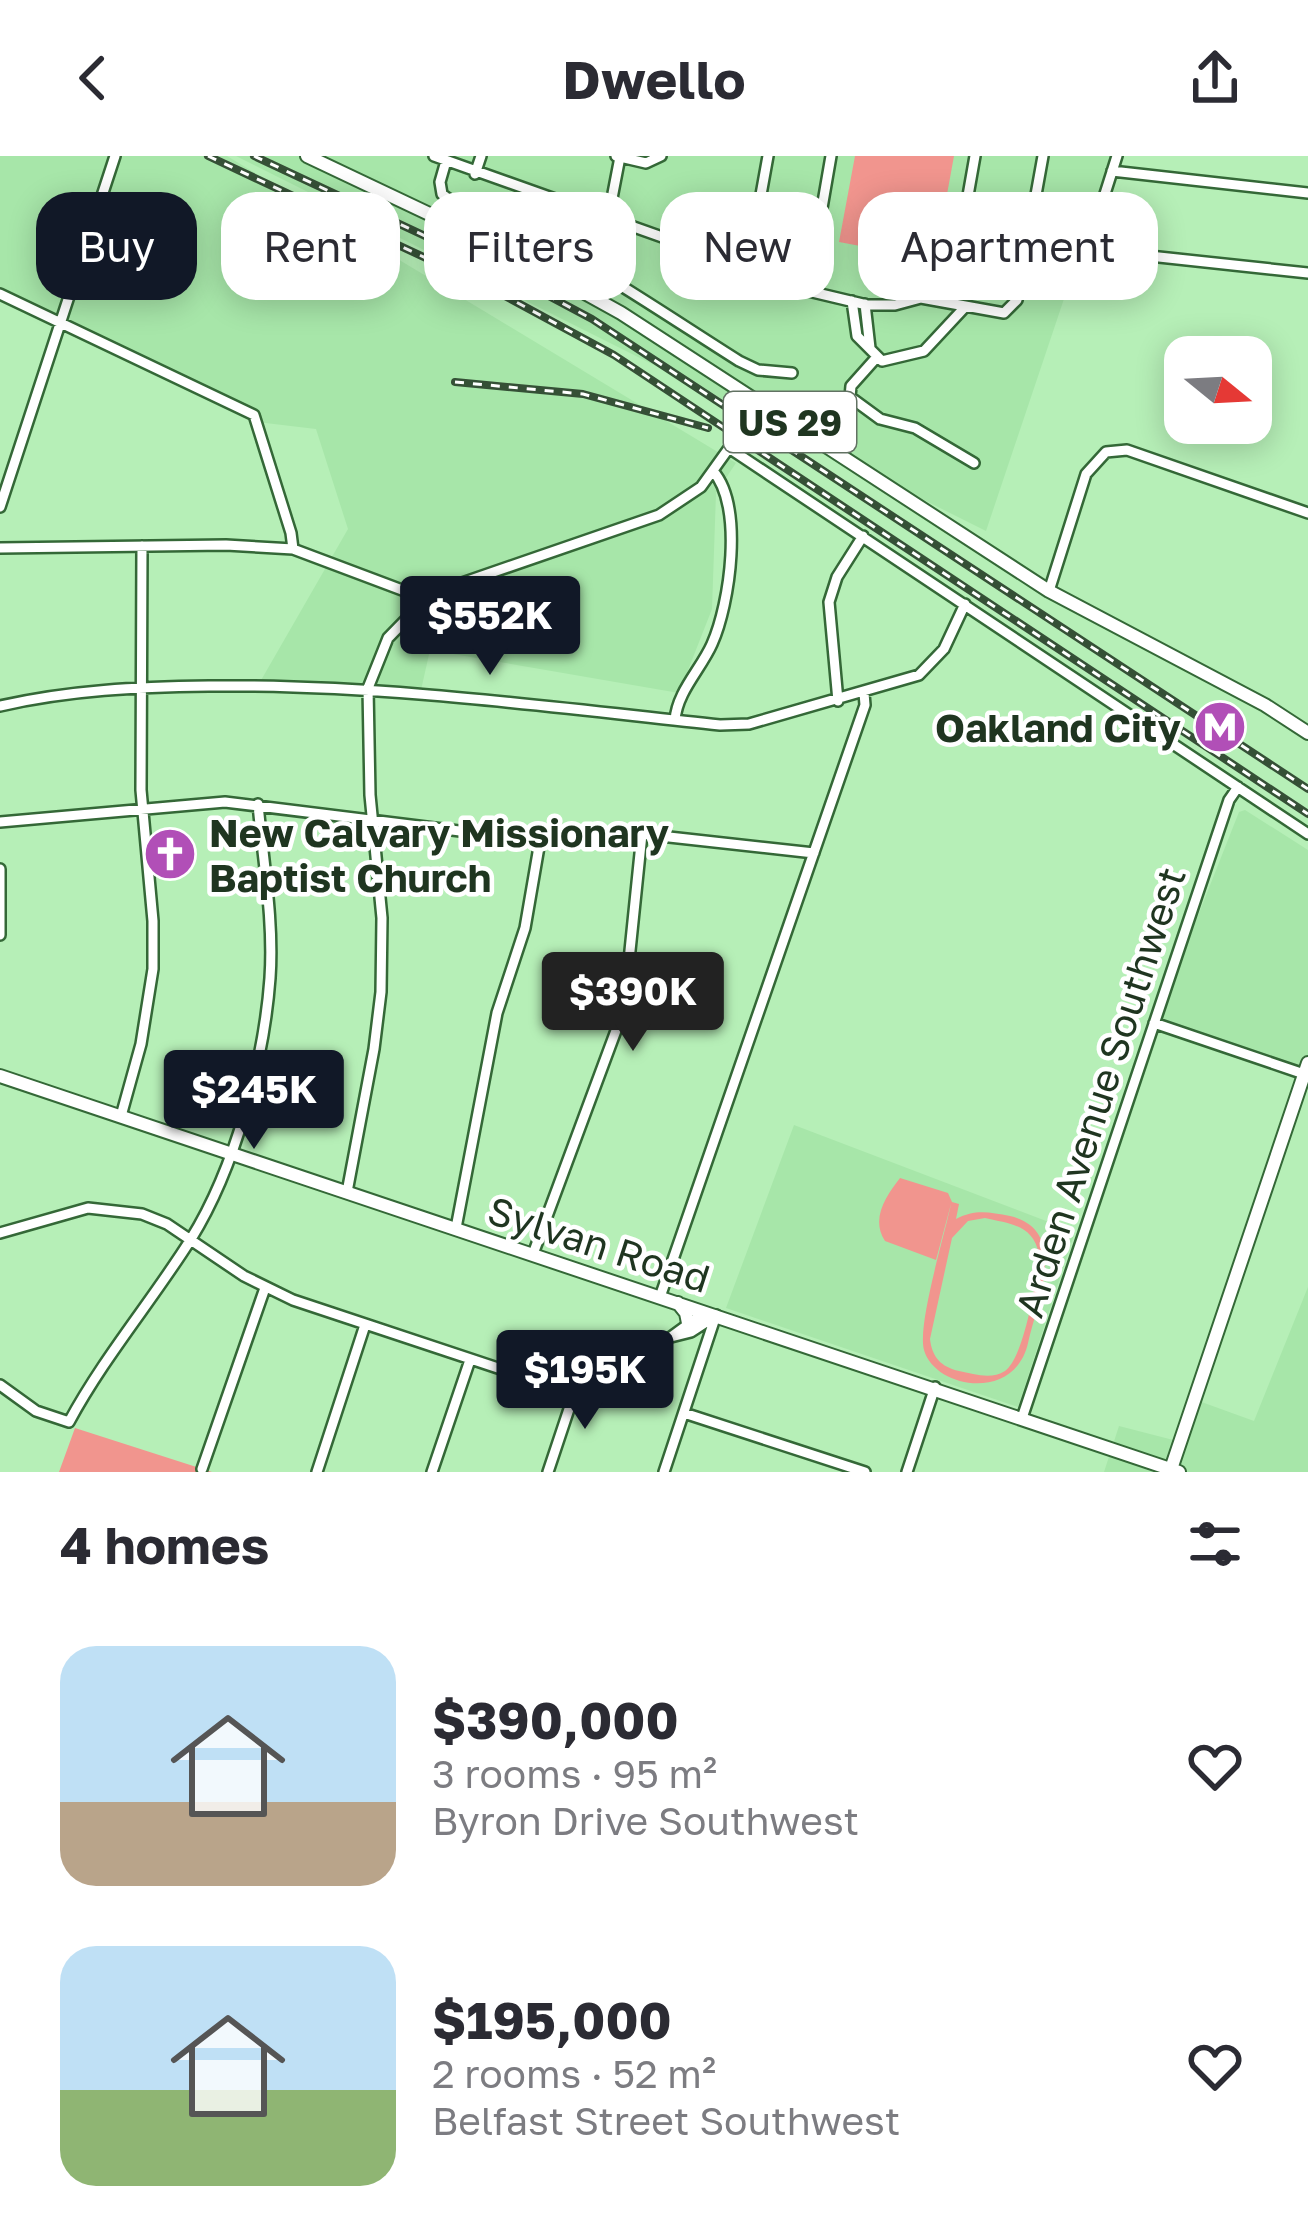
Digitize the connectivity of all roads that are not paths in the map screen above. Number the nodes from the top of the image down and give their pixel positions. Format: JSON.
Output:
{"nodes":[{"id":1,"x":115,"y":156,"type":"edge"},
{"id":2,"x":434,"y":156,"type":"edge"},
{"id":3,"x":481,"y":156,"type":"edge"},
{"id":4,"x":661,"y":156,"type":"edge"},
{"id":5,"x":768,"y":156,"type":"edge"},
{"id":6,"x":831,"y":156,"type":"edge"},
{"id":7,"x":975,"y":156,"type":"edge"},
{"id":8,"x":1043,"y":156,"type":"edge"},
{"id":9,"x":1118,"y":156,"type":"edge"},
{"id":10,"x":618,"y":157,"type":"edge"},
{"id":11,"x":314,"y":158,"type":"edge"},
{"id":12,"x":446,"y":161,"type":"junction"},
{"id":13,"x":335,"y":162,"type":"edge"},
{"id":14,"x":1112,"y":171,"type":"junction"},
{"id":15,"x":475,"y":174,"type":"junction"},
{"id":16,"x":528,"y":192,"type":"edge"},
{"id":17,"x":612,"y":192,"type":"edge"},
{"id":18,"x":761,"y":192,"type":"edge"},
{"id":19,"x":825,"y":192,"type":"edge"},
{"id":20,"x":1308,"y":194,"type":"edge"},
{"id":21,"x":1308,"y":273,"type":"edge"},
{"id":22,"x":0,"y":294,"type":"edge"},
{"id":23,"x":834,"y":297,"type":"edge"},
{"id":24,"x":852,"y":301,"type":"junction"},
{"id":25,"x":949,"y":303,"type":"junction"},
{"id":26,"x":865,"y":304,"type":"junction"},
{"id":27,"x":965,"y":307,"type":"junction"},
{"id":28,"x":61,"y":322,"type":"junction"},
{"id":29,"x":876,"y":358,"type":"junction"},
{"id":30,"x":791,"y":374,"type":"dead end"},
{"id":31,"x":974,"y":463,"type":"dead end"},
{"id":32,"x":712,"y":471,"type":"junction"},
{"id":33,"x":0,"y":507,"type":"edge"},
{"id":34,"x":1308,"y":512,"type":"edge"},
{"id":35,"x":863,"y":536,"type":"junction"},
{"id":36,"x":142,"y":546,"type":"junction"},
{"id":37,"x":0,"y":548,"type":"edge"},
{"id":38,"x":292,"y":549,"type":"junction"},
{"id":39,"x":1049,"y":591,"type":"junction"},
{"id":40,"x":426,"y":599,"type":"junction"},
{"id":41,"x":965,"y":604,"type":"junction"},
{"id":42,"x":144,"y":686,"type":"junction"},
{"id":43,"x":368,"y":688,"type":"junction"},
{"id":44,"x":864,"y":694,"type":"junction"},
{"id":45,"x":838,"y":701,"type":"junction"},
{"id":46,"x":0,"y":706,"type":"edge"},
{"id":47,"x":675,"y":720,"type":"junction"},
{"id":48,"x":1308,"y":733,"type":"edge"},
{"id":49,"x":1238,"y":787,"type":"junction"},
{"id":50,"x":258,"y":804,"type":"junction"},
{"id":51,"x":142,"y":807,"type":"junction"},
{"id":52,"x":0,"y":822,"type":"edge"},
{"id":53,"x":371,"y":823,"type":"junction"},
{"id":54,"x":642,"y":834,"type":"junction"},
{"id":55,"x":1308,"y":834,"type":"edge"},
{"id":56,"x":540,"y":841,"type":"junction"},
{"id":57,"x":814,"y":853,"type":"junction"},
{"id":58,"x":0,"y":869,"type":"edge"},
{"id":59,"x":0,"y":935,"type":"edge"},
{"id":60,"x":1154,"y":1023,"type":"junction"},
{"id":61,"x":1306,"y":1069,"type":"edge"},
{"id":62,"x":0,"y":1076,"type":"edge"},
{"id":63,"x":122,"y":1116,"type":"junction"},
{"id":64,"x":230,"y":1153,"type":"junction"},
{"id":65,"x":346,"y":1192,"type":"junction"},
{"id":66,"x":456,"y":1228,"type":"junction"},
{"id":67,"x":0,"y":1232,"type":"edge"},
{"id":68,"x":191,"y":1239,"type":"junction"},
{"id":69,"x":533,"y":1254,"type":"junction"},
{"id":70,"x":265,"y":1288,"type":"junction"},
{"id":71,"x":660,"y":1297,"type":"junction"},
{"id":72,"x":677,"y":1302,"type":"junction"},
{"id":73,"x":716,"y":1315,"type":"junction"},
{"id":74,"x":365,"y":1324,"type":"junction"},
{"id":75,"x":687,"y":1329,"type":"junction"},
{"id":76,"x":705,"y":1348,"type":"junction"},
{"id":77,"x":470,"y":1360,"type":"junction"},
{"id":78,"x":579,"y":1379,"type":"junction"},
{"id":79,"x":1,"y":1386,"type":"edge"},
{"id":80,"x":934,"y":1388,"type":"junction"},
{"id":81,"x":684,"y":1413,"type":"junction"},
{"id":82,"x":1022,"y":1418,"type":"junction"},
{"id":83,"x":202,"y":1468,"type":"dead end"},
{"id":84,"x":1174,"y":1471,"type":"edge"},
{"id":85,"x":317,"y":1472,"type":"edge"},
{"id":86,"x":432,"y":1472,"type":"edge"},
{"id":87,"x":548,"y":1472,"type":"edge"},
{"id":88,"x":664,"y":1472,"type":"edge"},
{"id":89,"x":865,"y":1472,"type":"edge"},
{"id":90,"x":907,"y":1472,"type":"edge"}],
"edges":[{"from":1,"to":28,"type":"street"},
{"from":2,"to":12,"type":"street"},
{"from":3,"to":15,"type":"street"},
{"from":4,"to":10,"type":"street"},
{"from":5,"to":18,"type":"street"},
{"from":6,"to":19,"type":"street"},
{"from":7,"to":25,"type":"street"},
{"from":8,"to":27,"type":"street"},
{"from":9,"to":14,"type":"street"},
{"from":10,"to":17,"type":"street"},
{"from":11,"to":13,"type":"main road","number":"US 29"},
{"from":12,"to":15,"type":"street"},
{"from":12,"to":30,"type":"street"},
{"from":13,"to":39,"type":"main road","number":"US 29"},
{"from":14,"to":20,"type":"street"},
{"from":14,"to":21,"type":"street"},
{"from":15,"to":16,"type":"street"},
{"from":22,"to":28,"type":"street"},
{"from":23,"to":24,"type":"street"},
{"from":24,"to":26,"type":"street"},
{"from":24,"to":29,"type":"street"},
{"from":25,"to":26,"type":"street"},
{"from":25,"to":27,"type":"street"},
{"from":26,"to":29,"type":"street"},
{"from":27,"to":29,"type":"street"},
{"from":28,"to":33,"type":"street"},
{"from":28,"to":38,"type":"street"},
{"from":29,"to":31,"type":"street"},
{"from":32,"to":35,"type":"street"},
{"from":32,"to":40,"type":"street"},
{"from":32,"to":47,"type":"street"},
{"from":34,"to":39,"type":"street"},
{"from":35,"to":41,"type":"street"},
{"from":35,"to":45,"type":"street"},
{"from":36,"to":37,"type":"street"},
{"from":36,"to":38,"type":"street"},
{"from":36,"to":42,"type":"street"},
{"from":38,"to":40,"type":"street"},
{"from":39,"to":48,"type":"main road","number":"US 29"},
{"from":40,"to":43,"type":"street"},
{"from":41,"to":44,"type":"street"},
{"from":41,"to":49,"type":"street"},
{"from":42,"to":43,"type":"street"},
{"from":42,"to":46,"type":"street"},
{"from":42,"to":51,"type":"street"},
{"from":43,"to":47,"type":"street"},
{"from":43,"to":53,"type":"street"},
{"from":44,"to":45,"type":"street"},
{"from":44,"to":57,"type":"street"},
{"from":45,"to":47,"type":"street"},
{"from":49,"to":55,"type":"street"},
{"from":49,"to":60,"type":"street","name":"Arden Avenue Southwest"},
{"from":50,"to":51,"type":"street"},
{"from":50,"to":53,"type":"street"},
{"from":50,"to":64,"type":"street"},
{"from":51,"to":52,"type":"street"},
{"from":51,"to":63,"type":"street"},
{"from":53,"to":56,"type":"street"},
{"from":53,"to":65,"type":"street"},
{"from":54,"to":56,"type":"street"},
{"from":54,"to":57,"type":"street"},
{"from":54,"to":69,"type":"street"},
{"from":56,"to":66,"type":"street"},
{"from":57,"to":71,"type":"street"},
{"from":58,"to":59,"type":"street"},
{"from":60,"to":61,"type":"street"},
{"from":60,"to":82,"type":"street","name":"Arden Avenue Southwest"},
{"from":61,"to":84,"type":"main road"},
{"from":62,"to":63,"type":"main road","name":"Sylvan Road"},
{"from":63,"to":64,"type":"main road","name":"Sylvan Road"},
{"from":64,"to":65,"type":"main road","name":"Sylvan Road"},
{"from":64,"to":68,"type":"street"},
{"from":65,"to":66,"type":"main road","name":"Sylvan Road"},
{"from":66,"to":69,"type":"main road","name":"Sylvan Road"},
{"from":67,"to":68,"type":"street"},
{"from":68,"to":70,"type":"street"},
{"from":68,"to":79,"type":"street"},
{"from":69,"to":71,"type":"main road","name":"Sylvan Road"},
{"from":70,"to":74,"type":"street"},
{"from":70,"to":83,"type":"street"},
{"from":71,"to":72,"type":"main road","name":"Sylvan Road"},
{"from":72,"to":73,"type":"main road","name":"Sylvan Road"},
{"from":72,"to":75,"type":"main road"},
{"from":73,"to":75,"type":"street"},
{"from":73,"to":76,"type":"street"},
{"from":73,"to":80,"type":"main road","name":"Sylvan Road"},
{"from":74,"to":77,"type":"street"},
{"from":74,"to":85,"type":"street"},
{"from":75,"to":76,"type":"street"},
{"from":75,"to":78,"type":"street"},
{"from":76,"to":81,"type":"street"},
{"from":77,"to":78,"type":"street"},
{"from":77,"to":86,"type":"street"},
{"from":78,"to":87,"type":"street"},
{"from":80,"to":82,"type":"main road","name":"Sylvan Road"},
{"from":80,"to":90,"type":"street"},
{"from":81,"to":88,"type":"street"},
{"from":81,"to":89,"type":"street"},
{"from":82,"to":84,"type":"main road","name":"Sylvan Road"}]}
